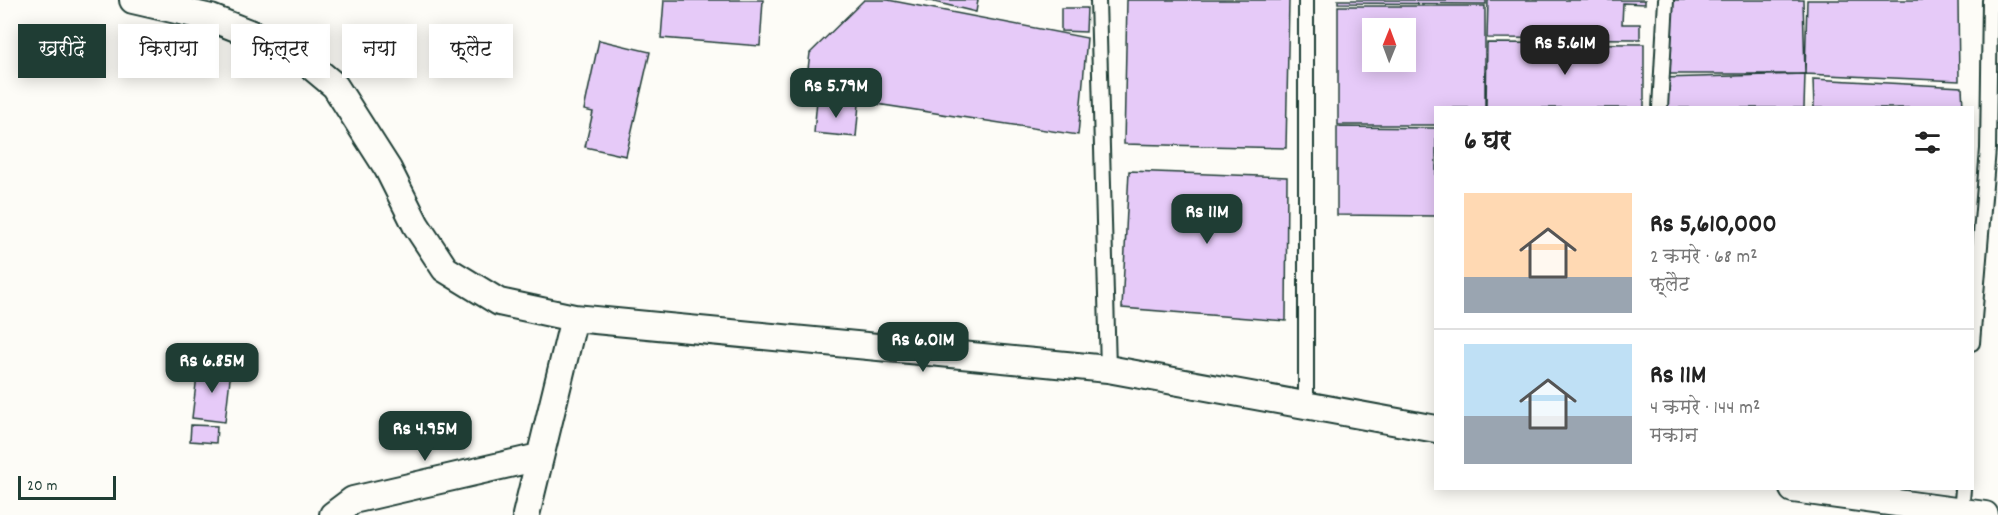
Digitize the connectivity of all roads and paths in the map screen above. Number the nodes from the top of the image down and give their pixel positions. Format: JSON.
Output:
{"nodes":[{"id":1,"x":133,"y":0,"type":"edge"},
{"id":2,"x":1098,"y":0,"type":"edge"},
{"id":3,"x":1306,"y":0,"type":"edge"},
{"id":4,"x":1666,"y":0,"type":"edge"},
{"id":5,"x":1990,"y":0,"type":"edge"},
{"id":6,"x":1660,"y":106,"type":"edge"},
{"id":7,"x":574,"y":318,"type":"junction"},
{"id":8,"x":1974,"y":319,"type":"edge"},
{"id":9,"x":1108,"y":369,"type":"junction"},
{"id":10,"x":1306,"y":406,"type":"junction"},
{"id":11,"x":1434,"y":429,"type":"edge"},
{"id":12,"x":539,"y":457,"type":"junction"},
{"id":13,"x":1803,"y":490,"type":"edge"},
{"id":14,"x":1970,"y":506,"type":"edge"},
{"id":15,"x":333,"y":515,"type":"edge"},
{"id":16,"x":526,"y":515,"type":"edge"}],
"edges":[{"from":1,"to":7,"type":"street"},
{"from":2,"to":9,"type":"lane"},
{"from":3,"to":10,"type":"lane"},
{"from":4,"to":6,"type":"lane"},
{"from":5,"to":8,"type":"lane"},
{"from":7,"to":9,"type":"street"},
{"from":7,"to":12,"type":"street"},
{"from":9,"to":10,"type":"street"},
{"from":10,"to":11,"type":"street"},
{"from":12,"to":15,"type":"street"},
{"from":12,"to":16,"type":"street"},
{"from":13,"to":14,"type":"street"}]}
